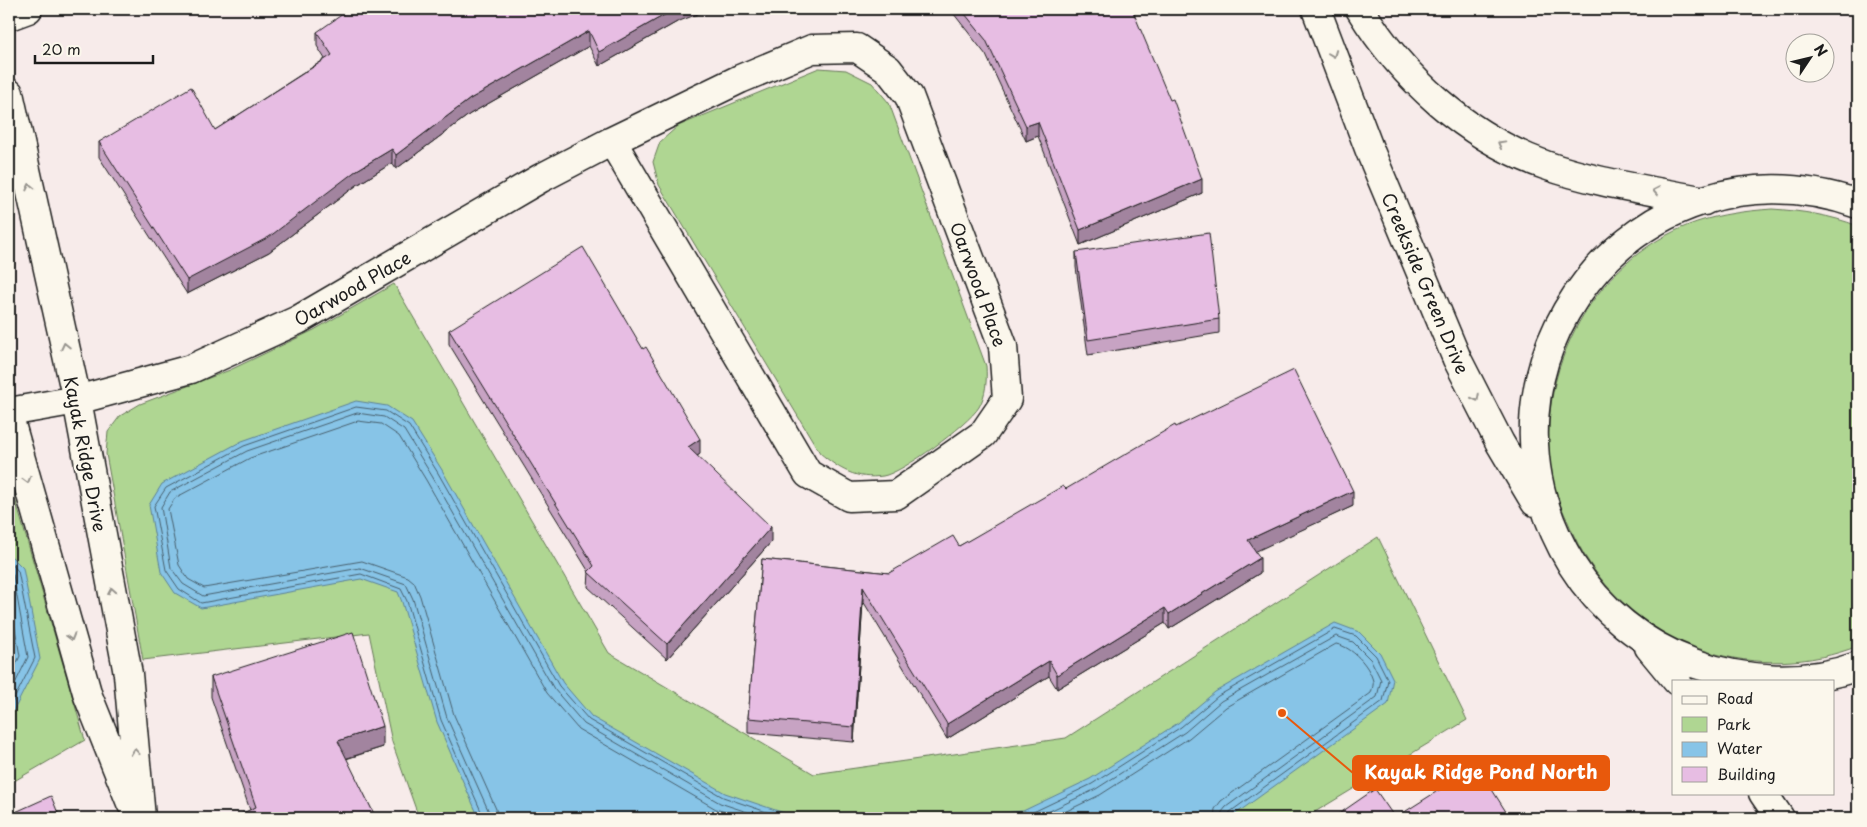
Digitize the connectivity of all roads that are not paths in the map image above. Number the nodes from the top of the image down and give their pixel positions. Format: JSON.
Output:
{"nodes":[{"id":1,"x":28,"y":9,"type":"edge"},
{"id":2,"x":1316,"y":9,"type":"edge"},
{"id":3,"x":1360,"y":9,"type":"edge"},
{"id":4,"x":9,"y":16,"type":"edge"},
{"id":5,"x":9,"y":93,"type":"edge"},
{"id":6,"x":612,"y":141,"type":"junction"},
{"id":7,"x":1850,"y":198,"type":"edge"},
{"id":8,"x":1704,"y":200,"type":"junction"},
{"id":9,"x":77,"y":400,"type":"junction"},
{"id":10,"x":9,"y":412,"type":"edge"},
{"id":11,"x":9,"y":417,"type":"edge"},
{"id":12,"x":1560,"y":545,"type":"junction"},
{"id":13,"x":1640,"y":637,"type":"junction"},
{"id":14,"x":1858,"y":666,"type":"edge"},
{"id":15,"x":1676,"y":680,"type":"edge"},
{"id":16,"x":1763,"y":794,"type":"edge"},
{"id":17,"x":139,"y":818,"type":"edge"},
{"id":18,"x":1780,"y":818,"type":"edge"}],
"edges":[{"from":1,"to":4,"type":"street"},
{"from":2,"to":12,"type":"street","name":"Creekside Green Drive","one_way":true},
{"from":8,"to":3,"type":"street","one_way":true},
{"from":9,"to":5,"type":"street","name":"Kayak Ridge Drive","one_way":true},
{"from":6,"to":6,"type":"street","name":"Oarwood Place"},
{"from":6,"to":9,"type":"street","name":"Oarwood Place"},
{"from":7,"to":8,"type":"street"},
{"from":8,"to":12,"type":"street"},
{"from":9,"to":10,"type":"street","name":"Oarwood Place"},
{"from":17,"to":9,"type":"street","name":"Kayak Ridge Drive","one_way":true},
{"from":11,"to":17,"type":"street","name":"Kayak Ridge Drive","one_way":true},
{"from":12,"to":13,"type":"street"},
{"from":13,"to":14,"type":"street"},
{"from":13,"to":15,"type":"street"},
{"from":16,"to":18,"type":"street"}]}
